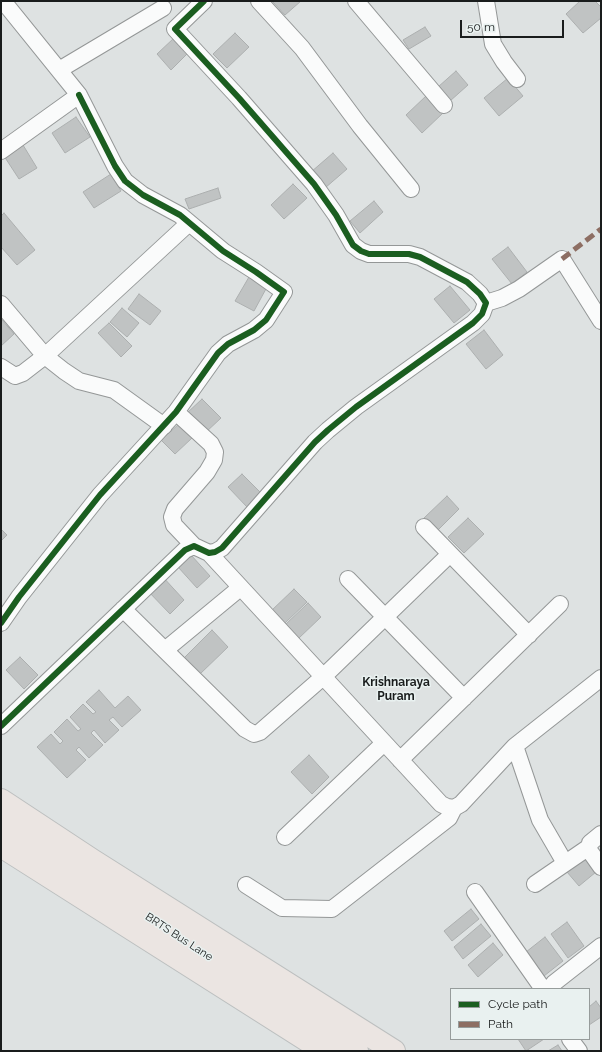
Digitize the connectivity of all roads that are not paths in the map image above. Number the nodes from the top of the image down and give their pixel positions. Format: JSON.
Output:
{"nodes":[{"id":1,"x":3,"y":1,"type":"edge"},
{"id":2,"x":204,"y":1,"type":"edge"},
{"id":3,"x":259,"y":1,"type":"edge"},
{"id":4,"x":356,"y":1,"type":"edge"},
{"id":5,"x":486,"y":1,"type":"edge"},
{"id":6,"x":160,"y":5,"type":"edge"},
{"id":7,"x":175,"y":30,"type":"junction"},
{"id":8,"x":58,"y":70,"type":"junction"},
{"id":9,"x":517,"y":79,"type":"dead end"},
{"id":10,"x":79,"y":95,"type":"junction"},
{"id":11,"x":444,"y":105,"type":"dead end"},
{"id":12,"x":1,"y":151,"type":"edge"},
{"id":13,"x":411,"y":189,"type":"dead end"},
{"id":14,"x":189,"y":223,"type":"junction"},
{"id":15,"x":486,"y":303,"type":"junction"},
{"id":16,"x":1,"y":304,"type":"edge"},
{"id":17,"x":601,"y":321,"type":"edge"},
{"id":18,"x":45,"y":356,"type":"junction"},
{"id":19,"x":1,"y":367,"type":"edge"},
{"id":20,"x":176,"y":412,"type":"junction"},
{"id":21,"x":164,"y":426,"type":"junction"},
{"id":22,"x":424,"y":527,"type":"dead end"},
{"id":23,"x":194,"y":546,"type":"junction"},
{"id":24,"x":209,"y":553,"type":"junction"},
{"id":25,"x":450,"y":554,"type":"junction"},
{"id":26,"x":348,"y":579,"type":"dead end"},
{"id":27,"x":240,"y":588,"type":"junction"},
{"id":28,"x":560,"y":604,"type":"dead end"},
{"id":29,"x":123,"y":609,"type":"junction"},
{"id":30,"x":385,"y":617,"type":"junction"},
{"id":31,"x":1,"y":623,"type":"edge"},
{"id":32,"x":529,"y":635,"type":"junction"},
{"id":33,"x":165,"y":650,"type":"junction"},
{"id":34,"x":323,"y":677,"type":"junction"},
{"id":35,"x":601,"y":678,"type":"edge"},
{"id":36,"x":464,"y":698,"type":"junction"},
{"id":37,"x":1,"y":726,"type":"edge"},
{"id":38,"x":384,"y":743,"type":"junction"},
{"id":39,"x":515,"y":746,"type":"junction"},
{"id":40,"x":400,"y":760,"type":"junction"},
{"id":41,"x":1,"y":800,"type":"edge"},
{"id":42,"x":454,"y":808,"type":"junction"},
{"id":43,"x":1,"y":822,"type":"edge"},
{"id":44,"x":601,"y":834,"type":"edge"},
{"id":45,"x":286,"y":837,"type":"dead end"},
{"id":46,"x":1,"y":846,"type":"edge"},
{"id":47,"x":589,"y":846,"type":"junction"},
{"id":48,"x":565,"y":863,"type":"junction"},
{"id":49,"x":601,"y":867,"type":"edge"},
{"id":50,"x":535,"y":884,"type":"dead end"},
{"id":51,"x":246,"y":885,"type":"dead end"},
{"id":52,"x":475,"y":892,"type":"dead end"},
{"id":53,"x":601,"y":946,"type":"edge"},
{"id":54,"x":542,"y":988,"type":"edge"},
{"id":55,"x":550,"y":988,"type":"edge"},
{"id":56,"x":571,"y":1040,"type":"edge"},
{"id":57,"x":324,"y":1051,"type":"edge"},
{"id":58,"x":357,"y":1051,"type":"edge"},
{"id":59,"x":394,"y":1051,"type":"edge"},
{"id":60,"x":579,"y":1051,"type":"edge"}],
"edges":[{"from":1,"to":8,"type":"street"},
{"from":2,"to":7,"type":"street"},
{"from":3,"to":13,"type":"street"},
{"from":4,"to":11,"type":"street"},
{"from":5,"to":9,"type":"street"},
{"from":6,"to":7,"type":"street"},
{"from":6,"to":8,"type":"street"},
{"from":7,"to":15,"type":"street"},
{"from":8,"to":10,"type":"street"},
{"from":10,"to":12,"type":"street"},
{"from":10,"to":14,"type":"street"},
{"from":14,"to":18,"type":"street"},
{"from":14,"to":20,"type":"street"},
{"from":15,"to":17,"type":"street"},
{"from":15,"to":24,"type":"street"},
{"from":16,"to":18,"type":"street"},
{"from":18,"to":19,"type":"street"},
{"from":18,"to":21,"type":"street"},
{"from":20,"to":21,"type":"street"},
{"from":20,"to":23,"type":"street"},
{"from":21,"to":31,"type":"street"},
{"from":22,"to":25,"type":"street"},
{"from":23,"to":24,"type":"street"},
{"from":23,"to":29,"type":"street"},
{"from":24,"to":27,"type":"street"},
{"from":25,"to":30,"type":"street"},
{"from":25,"to":32,"type":"street"},
{"from":26,"to":30,"type":"street"},
{"from":27,"to":33,"type":"street"},
{"from":27,"to":34,"type":"street"},
{"from":28,"to":32,"type":"street"},
{"from":29,"to":33,"type":"street"},
{"from":29,"to":37,"type":"street"},
{"from":30,"to":34,"type":"street"},
{"from":30,"to":36,"type":"street"},
{"from":32,"to":36,"type":"street"},
{"from":33,"to":34,"type":"street"},
{"from":34,"to":38,"type":"street"},
{"from":35,"to":39,"type":"street"},
{"from":36,"to":40,"type":"street"},
{"from":38,"to":40,"type":"street"},
{"from":38,"to":45,"type":"street"},
{"from":39,"to":42,"type":"street"},
{"from":39,"to":48,"type":"street"},
{"from":40,"to":42,"type":"street"},
{"from":41,"to":59,"type":"main road"},
{"from":42,"to":51,"type":"street"},
{"from":43,"to":58,"type":"main road","name":"BRTS Bus Lane"},
{"from":44,"to":47,"type":"street"},
{"from":46,"to":57,"type":"main road"},
{"from":47,"to":48,"type":"street"},
{"from":47,"to":49,"type":"street"},
{"from":48,"to":50,"type":"street"},
{"from":52,"to":54,"type":"street"},
{"from":53,"to":55,"type":"street"},
{"from":56,"to":60,"type":"street"}]}
